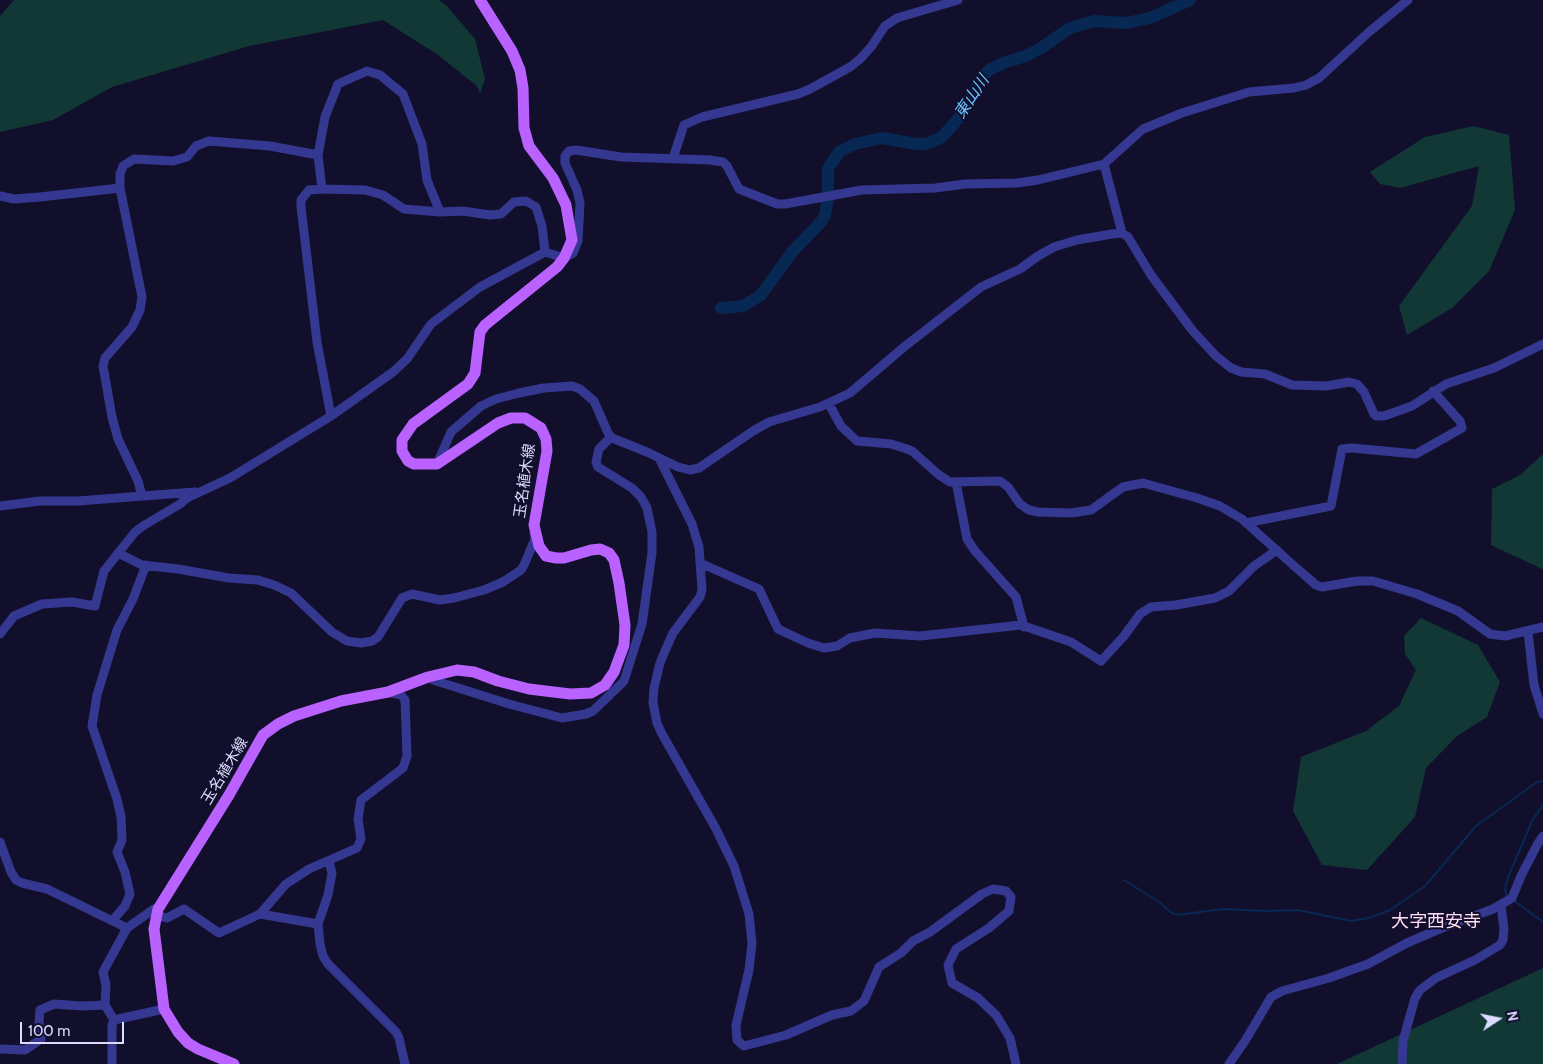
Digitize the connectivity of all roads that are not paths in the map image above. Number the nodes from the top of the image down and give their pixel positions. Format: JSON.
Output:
{"nodes":[{"id":1,"x":480,"y":0,"type":"edge"},
{"id":2,"x":958,"y":0,"type":"edge"},
{"id":3,"x":1408,"y":0,"type":"edge"},
{"id":4,"x":318,"y":155,"type":"junction"},
{"id":5,"x":673,"y":158,"type":"junction"},
{"id":6,"x":1104,"y":164,"type":"junction"},
{"id":7,"x":120,"y":188,"type":"junction"},
{"id":8,"x":322,"y":189,"type":"junction"},
{"id":9,"x":0,"y":196,"type":"edge"},
{"id":10,"x":440,"y":212,"type":"junction"},
{"id":11,"x":1122,"y":233,"type":"junction"},
{"id":12,"x":545,"y":252,"type":"junction"},
{"id":13,"x":564,"y":258,"type":"junction"},
{"id":14,"x":1543,"y":344,"type":"edge"},
{"id":15,"x":1433,"y":391,"type":"junction"},
{"id":16,"x":829,"y":404,"type":"junction"},
{"id":17,"x":331,"y":416,"type":"junction"},
{"id":18,"x":611,"y":437,"type":"junction"},
{"id":19,"x":659,"y":457,"type":"junction"},
{"id":20,"x":437,"y":464,"type":"junction"},
{"id":21,"x":956,"y":482,"type":"junction"},
{"id":22,"x":200,"y":492,"type":"junction"},
{"id":23,"x":142,"y":496,"type":"junction"},
{"id":24,"x":0,"y":506,"type":"edge"},
{"id":25,"x":1246,"y":523,"type":"junction"},
{"id":26,"x":534,"y":525,"type":"junction"},
{"id":27,"x":1277,"y":550,"type":"junction"},
{"id":28,"x":118,"y":553,"type":"junction"},
{"id":29,"x":700,"y":563,"type":"junction"},
{"id":30,"x":146,"y":565,"type":"junction"},
{"id":31,"x":1024,"y":627,"type":"junction"},
{"id":32,"x":1543,"y":627,"type":"edge"},
{"id":33,"x":1528,"y":632,"type":"junction"},
{"id":34,"x":0,"y":634,"type":"edge"},
{"id":35,"x":428,"y":677,"type":"junction"},
{"id":36,"x":388,"y":692,"type":"junction"},
{"id":37,"x":1543,"y":714,"type":"edge"},
{"id":38,"x":1543,"y":836,"type":"edge"},
{"id":39,"x":0,"y":842,"type":"edge"},
{"id":40,"x":330,"y":861,"type":"junction"},
{"id":41,"x":1502,"y":905,"type":"junction"},
{"id":42,"x":157,"y":912,"type":"junction"},
{"id":43,"x":260,"y":914,"type":"junction"},
{"id":44,"x":113,"y":920,"type":"junction"},
{"id":45,"x":318,"y":924,"type":"junction"},
{"id":46,"x":127,"y":928,"type":"junction"},
{"id":47,"x":105,"y":1005,"type":"junction"},
{"id":48,"x":164,"y":1009,"type":"junction"},
{"id":49,"x":114,"y":1020,"type":"junction"},
{"id":50,"x":0,"y":1049,"type":"edge"},
{"id":51,"x":112,"y":1064,"type":"edge"},
{"id":52,"x":234,"y":1064,"type":"edge"},
{"id":53,"x":404,"y":1064,"type":"edge"},
{"id":54,"x":1016,"y":1064,"type":"edge"},
{"id":55,"x":1229,"y":1064,"type":"edge"},
{"id":56,"x":1402,"y":1064,"type":"edge"}],
"edges":[{"from":1,"to":13,"type":"main road"},
{"from":2,"to":5,"type":"street"},
{"from":3,"to":6,"type":"street"},
{"from":4,"to":7,"type":"street"},
{"from":4,"to":8,"type":"street"},
{"from":4,"to":10,"type":"street"},
{"from":5,"to":6,"type":"street"},
{"from":5,"to":13,"type":"street"},
{"from":6,"to":11,"type":"street"},
{"from":7,"to":9,"type":"street"},
{"from":7,"to":23,"type":"street"},
{"from":8,"to":10,"type":"street"},
{"from":8,"to":17,"type":"street"},
{"from":10,"to":12,"type":"street"},
{"from":11,"to":15,"type":"street"},
{"from":11,"to":16,"type":"street"},
{"from":12,"to":13,"type":"street"},
{"from":12,"to":17,"type":"street"},
{"from":13,"to":20,"type":"main road"},
{"from":14,"to":15,"type":"street"},
{"from":15,"to":25,"type":"street"},
{"from":16,"to":19,"type":"street"},
{"from":16,"to":21,"type":"street"},
{"from":17,"to":22,"type":"street"},
{"from":18,"to":19,"type":"street"},
{"from":18,"to":20,"type":"street"},
{"from":18,"to":35,"type":"street"},
{"from":19,"to":29,"type":"street"},
{"from":20,"to":26,"type":"main road","name":"玉名植木線"},
{"from":21,"to":25,"type":"street"},
{"from":21,"to":31,"type":"street"},
{"from":22,"to":23,"type":"street"},
{"from":22,"to":28,"type":"street"},
{"from":23,"to":24,"type":"street"},
{"from":25,"to":27,"type":"street"},
{"from":26,"to":30,"type":"street"},
{"from":26,"to":35,"type":"main road","name":"玉名植木線"},
{"from":27,"to":31,"type":"street"},
{"from":27,"to":33,"type":"street"},
{"from":28,"to":30,"type":"street"},
{"from":28,"to":34,"type":"street"},
{"from":29,"to":31,"type":"street"},
{"from":29,"to":54,"type":"street"},
{"from":30,"to":44,"type":"street"},
{"from":32,"to":33,"type":"street"},
{"from":33,"to":37,"type":"street"},
{"from":35,"to":36,"type":"main road","name":"玉名植木線"},
{"from":36,"to":40,"type":"street"},
{"from":36,"to":42,"type":"main road","name":"玉名植木線"},
{"from":38,"to":41,"type":"street"},
{"from":39,"to":44,"type":"street"},
{"from":40,"to":43,"type":"street"},
{"from":40,"to":45,"type":"street"},
{"from":41,"to":55,"type":"street"},
{"from":41,"to":56,"type":"street"},
{"from":42,"to":43,"type":"street"},
{"from":42,"to":46,"type":"street"},
{"from":42,"to":48,"type":"main road"},
{"from":43,"to":45,"type":"street"},
{"from":44,"to":46,"type":"street"},
{"from":45,"to":53,"type":"street"},
{"from":46,"to":47,"type":"street"},
{"from":47,"to":49,"type":"street"},
{"from":47,"to":50,"type":"street"},
{"from":48,"to":49,"type":"street"},
{"from":48,"to":52,"type":"main road"},
{"from":49,"to":51,"type":"street"}]}
